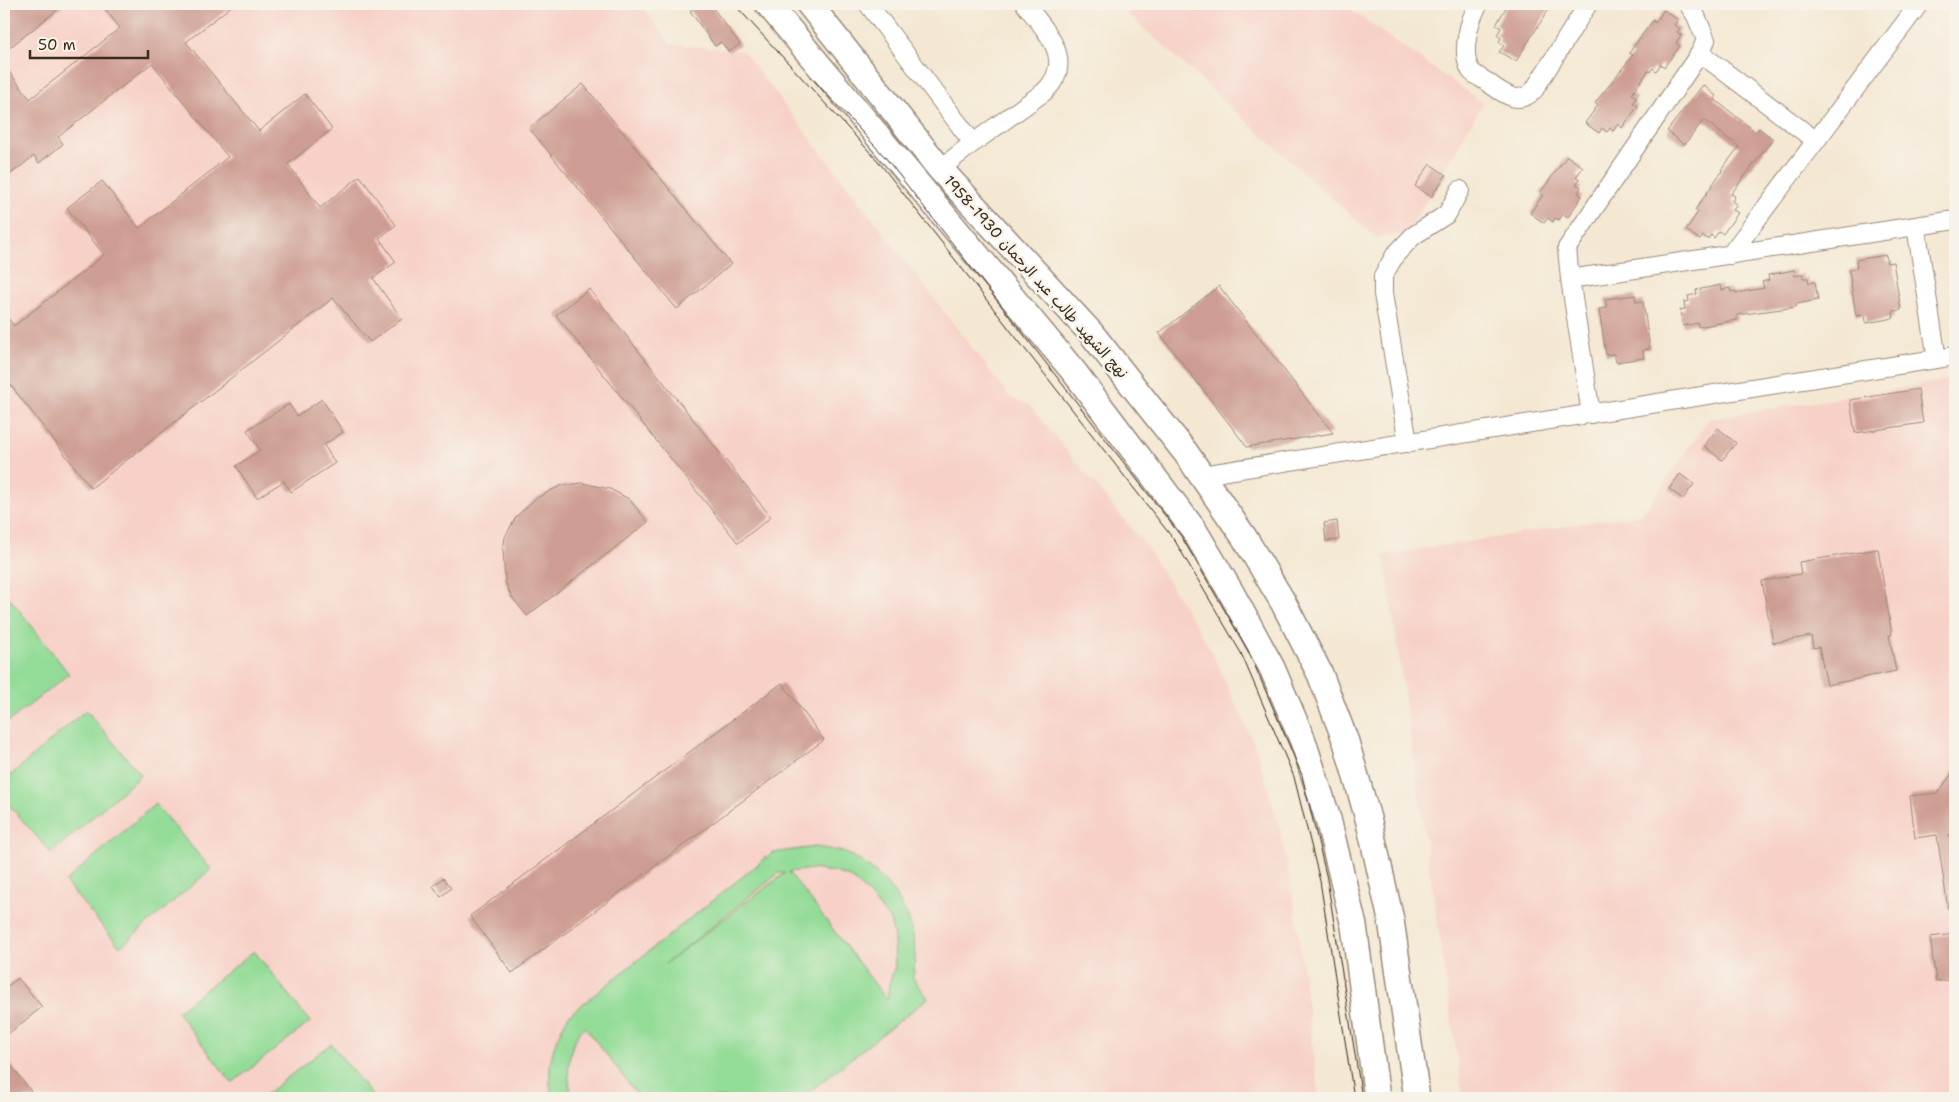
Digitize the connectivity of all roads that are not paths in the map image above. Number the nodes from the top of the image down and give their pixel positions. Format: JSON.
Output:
{"nodes":[{"id":1,"x":768,"y":4,"type":"edge"},
{"id":2,"x":809,"y":4,"type":"edge"},
{"id":3,"x":868,"y":4,"type":"edge"},
{"id":4,"x":1025,"y":4,"type":"edge"},
{"id":5,"x":1479,"y":4,"type":"edge"},
{"id":6,"x":1588,"y":4,"type":"edge"},
{"id":7,"x":1688,"y":4,"type":"edge"},
{"id":8,"x":1919,"y":4,"type":"edge"},
{"id":9,"x":1700,"y":53,"type":"junction"},
{"id":10,"x":1816,"y":140,"type":"junction"},
{"id":11,"x":973,"y":143,"type":"junction"},
{"id":12,"x":940,"y":169,"type":"junction"},
{"id":13,"x":1460,"y":190,"type":"dead end"},
{"id":14,"x":1955,"y":220,"type":"edge"},
{"id":15,"x":1916,"y":226,"type":"junction"},
{"id":16,"x":1730,"y":255,"type":"junction"},
{"id":17,"x":1570,"y":279,"type":"junction"},
{"id":18,"x":1955,"y":356,"type":"edge"},
{"id":19,"x":1937,"y":359,"type":"junction"},
{"id":20,"x":1591,"y":414,"type":"junction"},
{"id":21,"x":1408,"y":443,"type":"junction"},
{"id":22,"x":1202,"y":475,"type":"junction"},
{"id":23,"x":1377,"y":1098,"type":"edge"},
{"id":24,"x":1416,"y":1098,"type":"edge"}],
"edges":[{"from":1,"to":23,"type":"main road","name":"نهج الشهيد طالب عبد الرحمان 1930-1958"},
{"from":2,"to":12,"type":"main road","name":"نهج الشهيد طالب عبد الرحمان 1930-1958"},
{"from":3,"to":11,"type":"street"},
{"from":4,"to":11,"type":"street"},
{"from":5,"to":6,"type":"street"},
{"from":7,"to":9,"type":"street"},
{"from":8,"to":10,"type":"street"},
{"from":9,"to":10,"type":"street"},
{"from":9,"to":17,"type":"street"},
{"from":10,"to":16,"type":"street"},
{"from":11,"to":12,"type":"street"},
{"from":12,"to":22,"type":"main road","name":"نهج الشهيد طالب عبد الرحمان 1930-1958"},
{"from":13,"to":21,"type":"street"},
{"from":14,"to":15,"type":"street"},
{"from":15,"to":16,"type":"street"},
{"from":15,"to":19,"type":"street"},
{"from":16,"to":17,"type":"street"},
{"from":17,"to":20,"type":"street"},
{"from":18,"to":19,"type":"street"},
{"from":19,"to":20,"type":"street"},
{"from":20,"to":21,"type":"street"},
{"from":21,"to":22,"type":"street"},
{"from":22,"to":24,"type":"main road","name":"نهج الشهيد طالب عبد الرحمان 1930-1958"}]}
